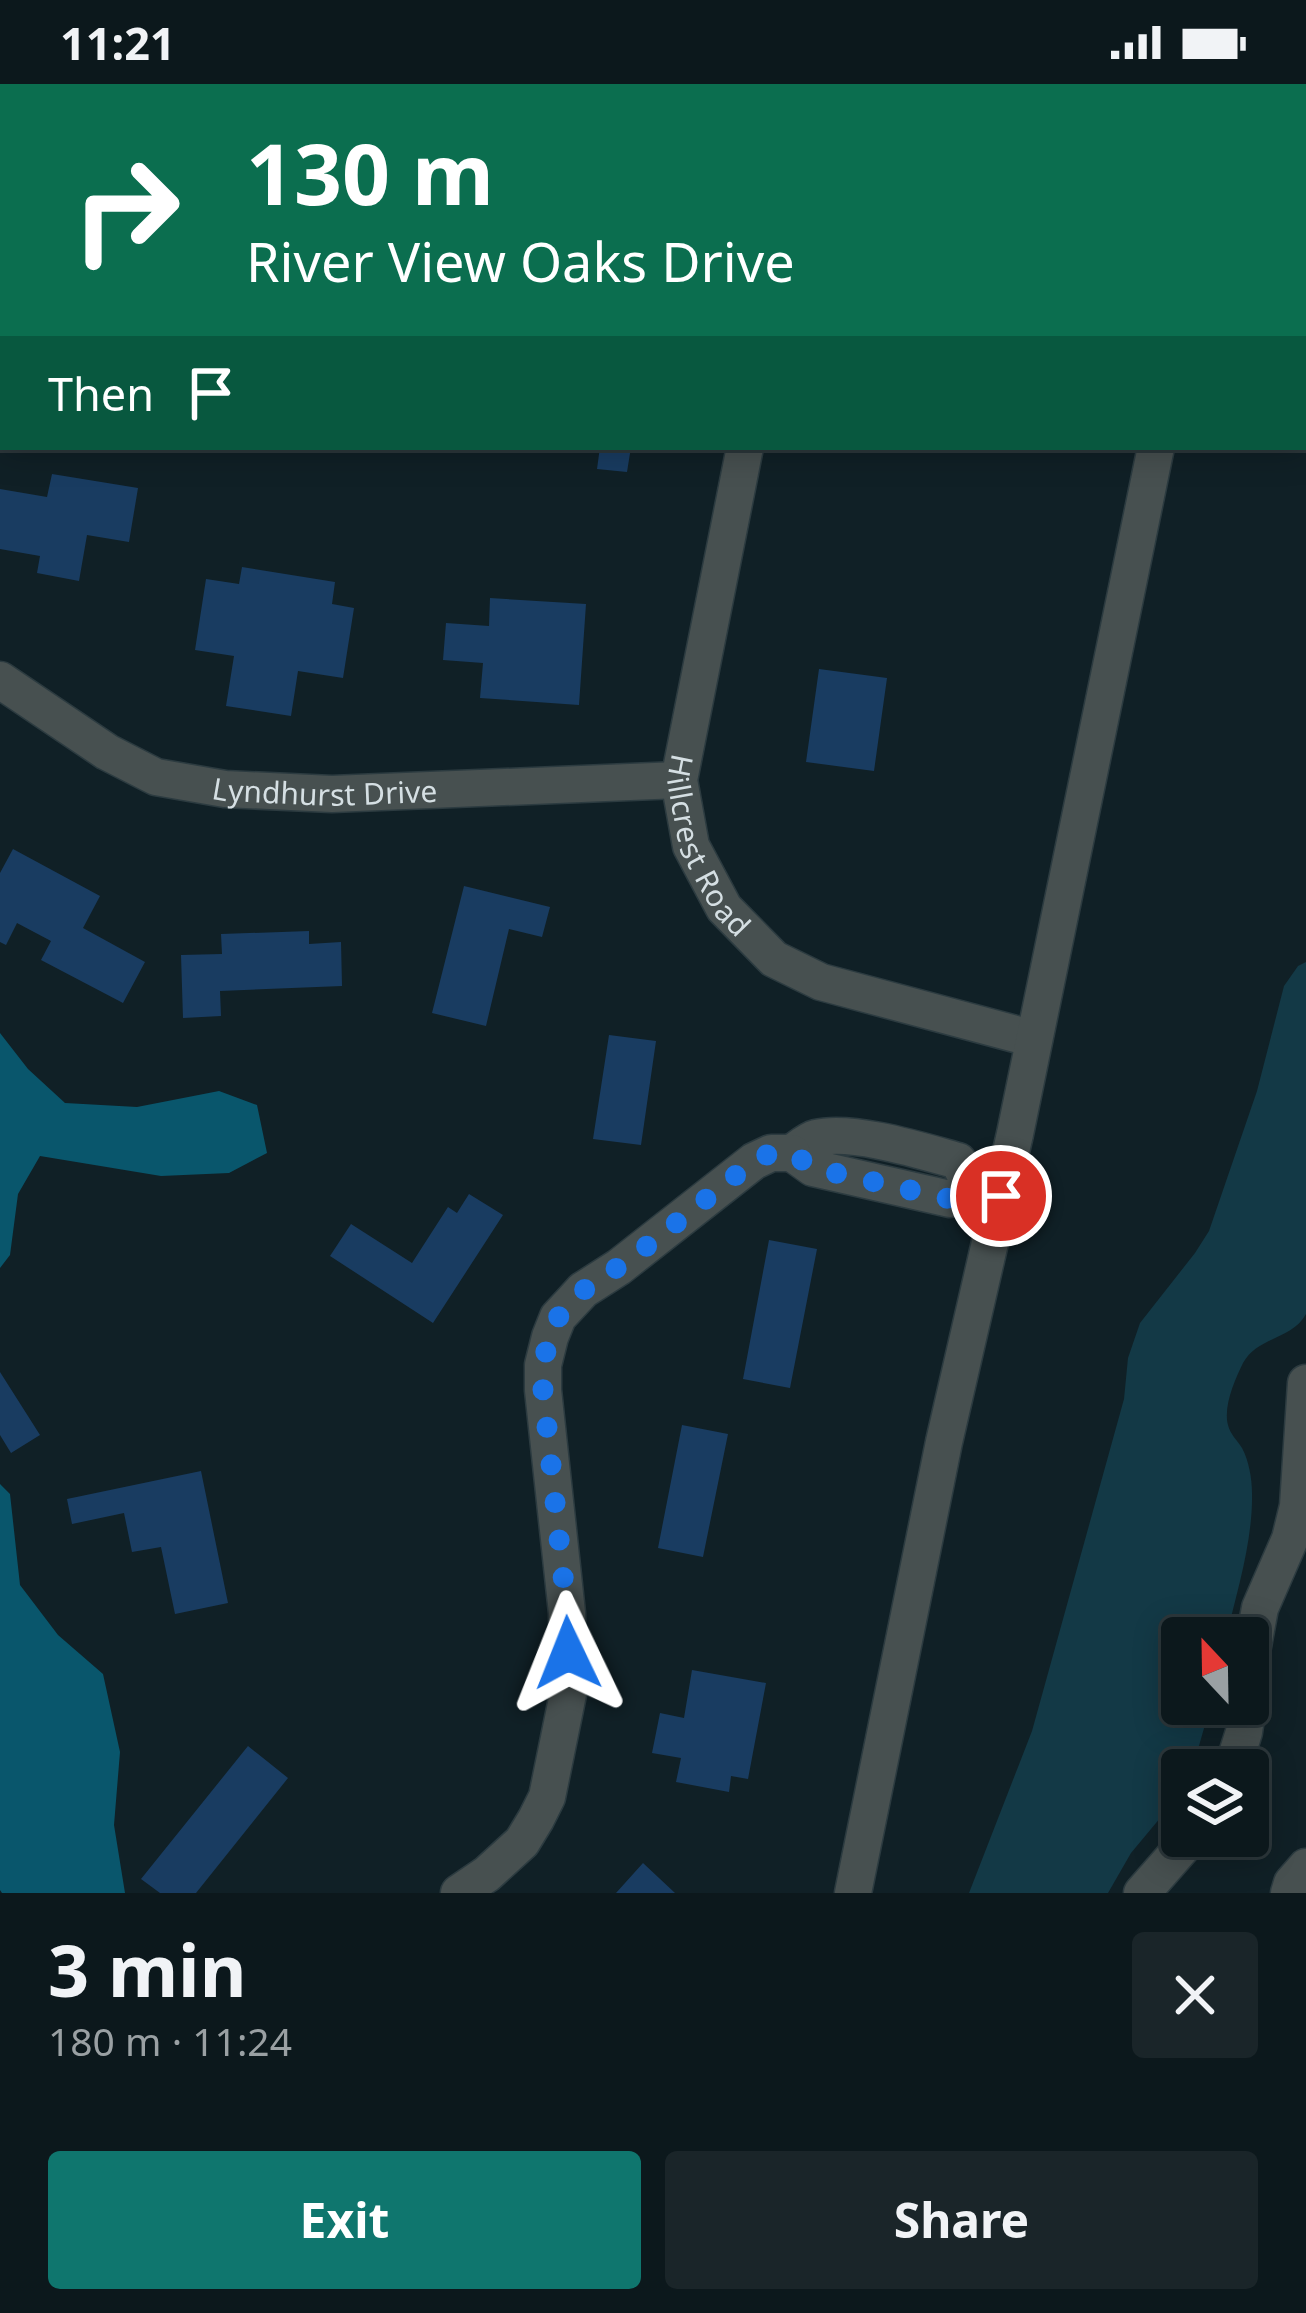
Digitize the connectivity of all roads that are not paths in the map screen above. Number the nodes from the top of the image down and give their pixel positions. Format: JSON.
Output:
{"nodes":[{"id":1,"x":744,"y":450,"type":"edge"},
{"id":2,"x":1155,"y":450,"type":"edge"},
{"id":3,"x":0,"y":680,"type":"edge"},
{"id":4,"x":679,"y":780,"type":"junction"},
{"id":5,"x":1034,"y":1039,"type":"junction"},
{"id":6,"x":987,"y":1192,"type":"junction"},
{"id":7,"x":1306,"y":1383,"type":"edge"},
{"id":8,"x":1258,"y":1617,"type":"edge"},
{"id":9,"x":1174,"y":1857,"type":"edge"},
{"id":10,"x":1306,"y":1867,"type":"edge"},
{"id":11,"x":459,"y":1893,"type":"edge"},
{"id":12,"x":853,"y":1893,"type":"edge"},
{"id":13,"x":1142,"y":1893,"type":"edge"},
{"id":14,"x":1289,"y":1893,"type":"edge"}],
"edges":[{"from":1,"to":4,"type":"street","name":"Hillcrest Road"},
{"from":2,"to":5,"type":"street"},
{"from":3,"to":4,"type":"street","name":"Lyndhurst Drive"},
{"from":4,"to":5,"type":"street","name":"Hillcrest Road"},
{"from":5,"to":6,"type":"street"},
{"from":6,"to":11,"type":"street"},
{"from":6,"to":12,"type":"street"},
{"from":7,"to":8,"type":"street"},
{"from":9,"to":13,"type":"street"},
{"from":10,"to":14,"type":"street"}]}
